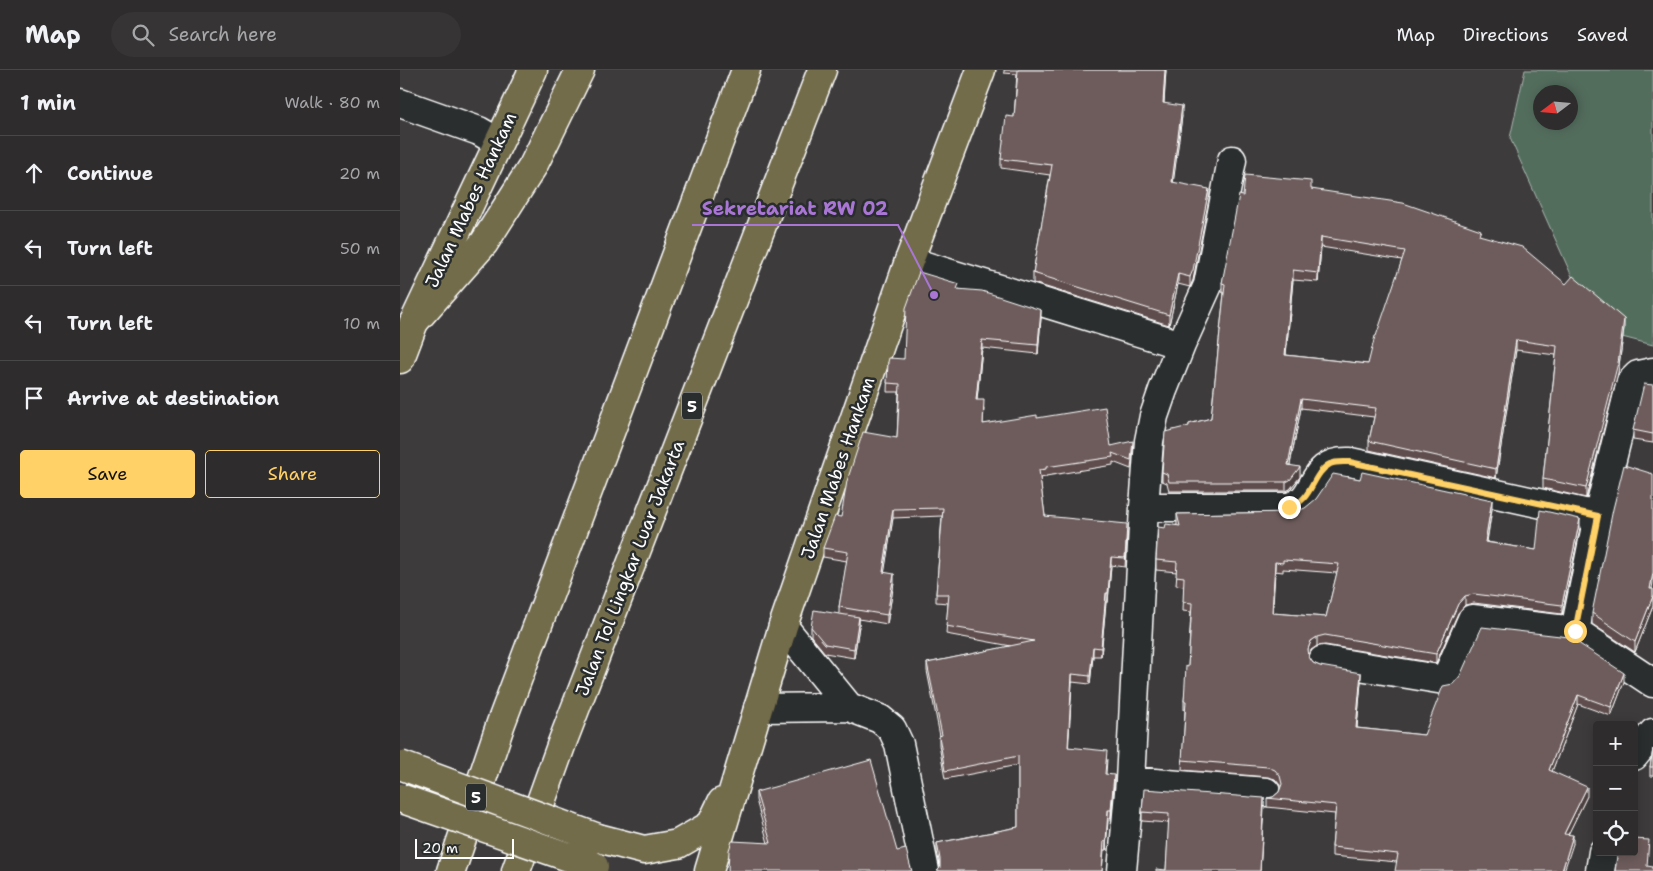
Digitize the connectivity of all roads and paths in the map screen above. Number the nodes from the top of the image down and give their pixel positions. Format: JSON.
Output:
{"nodes":[{"id":1,"x":533,"y":70,"type":"edge"},
{"id":2,"x":580,"y":70,"type":"edge"},
{"id":3,"x":746,"y":70,"type":"edge"},
{"id":4,"x":822,"y":70,"type":"edge"},
{"id":5,"x":981,"y":70,"type":"edge"},
{"id":6,"x":400,"y":103,"type":"edge"},
{"id":7,"x":498,"y":142,"type":"junction"},
{"id":8,"x":1232,"y":160,"type":"dead end"},
{"id":9,"x":909,"y":261,"type":"junction"},
{"id":10,"x":414,"y":322,"type":"junction"},
{"id":11,"x":1181,"y":344,"type":"junction"},
{"id":12,"x":400,"y":359,"type":"edge"},
{"id":13,"x":1653,"y":372,"type":"edge"},
{"id":14,"x":1144,"y":507,"type":"junction"},
{"id":15,"x":1598,"y":516,"type":"junction"},
{"id":16,"x":784,"y":626,"type":"junction"},
{"id":17,"x":1575,"y":631,"type":"junction"},
{"id":18,"x":1323,"y":660,"type":"dead end"},
{"id":19,"x":1653,"y":683,"type":"edge"},
{"id":20,"x":849,"y":707,"type":"junction"},
{"id":21,"x":758,"y":708,"type":"junction"},
{"id":22,"x":1653,"y":733,"type":"edge"},
{"id":23,"x":1638,"y":751,"type":"edge"},
{"id":24,"x":742,"y":760,"type":"junction"},
{"id":25,"x":400,"y":765,"type":"edge"},
{"id":26,"x":1130,"y":781,"type":"junction"},
{"id":27,"x":1266,"y":792,"type":"dead end"},
{"id":28,"x":400,"y":798,"type":"edge"},
{"id":29,"x":1602,"y":856,"type":"edge"},
{"id":30,"x":598,"y":868,"type":"edge"},
{"id":31,"x":451,"y":871,"type":"edge"},
{"id":32,"x":516,"y":871,"type":"edge"},
{"id":33,"x":709,"y":871,"type":"edge"},
{"id":34,"x":925,"y":871,"type":"edge"},
{"id":35,"x":1122,"y":871,"type":"edge"},
{"id":36,"x":1600,"y":871,"type":"edge"}],
"edges":[{"from":1,"to":7,"type":"main road","name":"Jalan Mabes Hankam"},
{"from":2,"to":10,"type":"main road"},
{"from":3,"to":31,"type":"main road","number":"5"},
{"from":4,"to":32,"type":"main road","name":"Jalan Tol Lingkar Luar Jakarta","number":"5"},
{"from":5,"to":9,"type":"main road","name":"Jalan Mabes Hankam"},
{"from":6,"to":7,"type":"street"},
{"from":7,"to":10,"type":"main road","name":"Jalan Mabes Hankam"},
{"from":8,"to":11,"type":"street"},
{"from":9,"to":11,"type":"street"},
{"from":9,"to":16,"type":"main road","name":"Jalan Mabes Hankam"},
{"from":10,"to":12,"type":"main road","name":"Jalan Mabes Hankam"},
{"from":11,"to":14,"type":"street"},
{"from":13,"to":15,"type":"street"},
{"from":14,"to":15,"type":"street"},
{"from":14,"to":26,"type":"street"},
{"from":15,"to":17,"type":"street"},
{"from":16,"to":20,"type":"street"},
{"from":16,"to":21,"type":"main road","name":"Jalan Mabes Hankam"},
{"from":17,"to":18,"type":"street"},
{"from":17,"to":19,"type":"street"},
{"from":20,"to":21,"type":"street"},
{"from":20,"to":34,"type":"street"},
{"from":21,"to":24,"type":"main road","name":"Jalan Mabes Hankam"},
{"from":22,"to":23,"type":"street"},
{"from":24,"to":25,"type":"main road","bridge":true},
{"from":24,"to":33,"type":"main road","name":"Jalan Mabes Hankam"},
{"from":26,"to":27,"type":"street"},
{"from":26,"to":35,"type":"street"},
{"from":28,"to":30,"type":"main road","bridge":true},
{"from":29,"to":36,"type":"street"}]}
